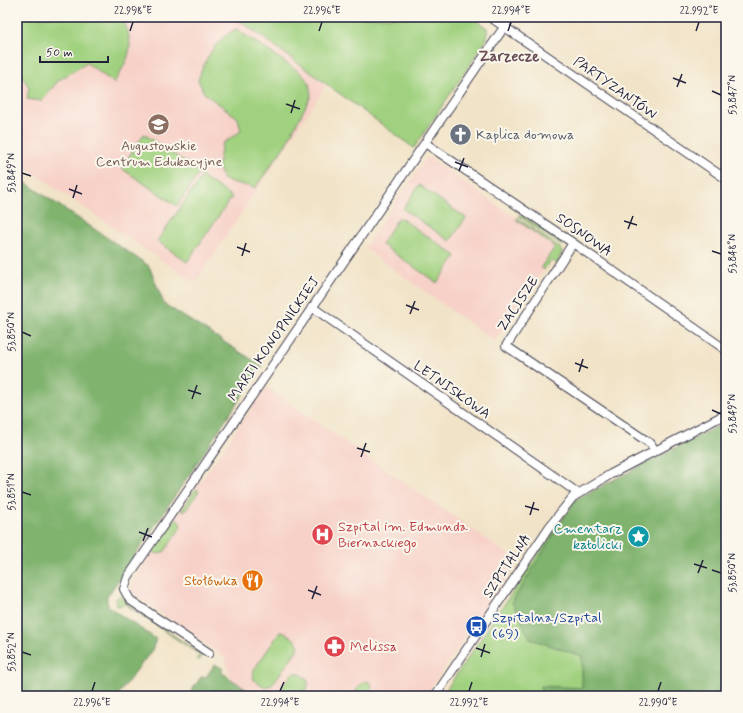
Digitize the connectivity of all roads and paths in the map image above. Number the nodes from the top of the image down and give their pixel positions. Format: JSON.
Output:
{"nodes":[{"id":1,"x":490,"y":17,"type":"edge"},
{"id":2,"x":511,"y":17,"type":"edge"},
{"id":3,"x":504,"y":27,"type":"junction"},
{"id":4,"x":425,"y":143,"type":"junction"},
{"id":5,"x":726,"y":180,"type":"edge"},
{"id":6,"x":573,"y":243,"type":"junction"},
{"id":7,"x":312,"y":307,"type":"junction"},
{"id":8,"x":726,"y":350,"type":"edge"},
{"id":9,"x":726,"y":414,"type":"edge"},
{"id":10,"x":655,"y":451,"type":"junction"},
{"id":11,"x":578,"y":493,"type":"junction"},
{"id":12,"x":209,"y":653,"type":"dead end"},
{"id":13,"x":435,"y":696,"type":"edge"}],
"edges":[{"from":1,"to":3,"type":"street","name":"PARTYZANTÓW"},
{"from":2,"to":3,"type":"street","name":"MARII KONOPNICKIEJ"},
{"from":3,"to":4,"type":"street","name":"MARII KONOPNICKIEJ"},
{"from":3,"to":5,"type":"street","name":"PARTYZANTÓW"},
{"from":4,"to":6,"type":"street","name":"SOSNOWA"},
{"from":4,"to":7,"type":"street","name":"MARII KONOPNICKIEJ"},
{"from":6,"to":8,"type":"street","name":"SOSNOWA"},
{"from":6,"to":10,"type":"street","name":"ZACISZE"},
{"from":7,"to":11,"type":"street","name":"LETNISKOWA"},
{"from":7,"to":12,"type":"street","name":"MARII KONOPNICKIEJ"},
{"from":9,"to":10,"type":"street","name":"SZPITALNA"},
{"from":10,"to":11,"type":"street","name":"SZPITALNA"},
{"from":11,"to":13,"type":"street","name":"SZPITALNA"}]}
